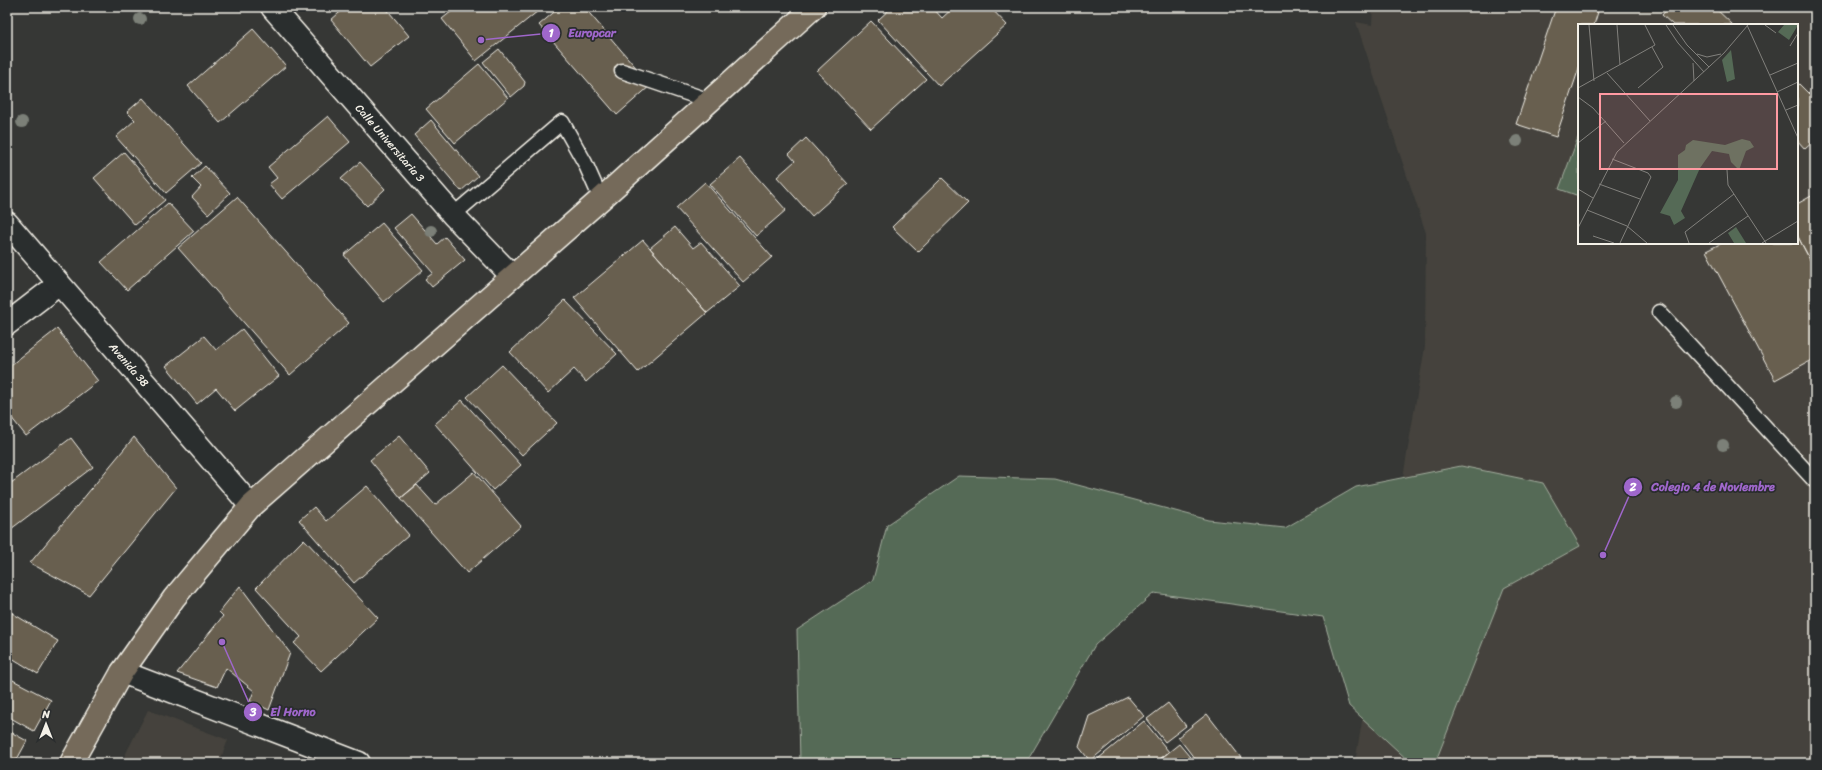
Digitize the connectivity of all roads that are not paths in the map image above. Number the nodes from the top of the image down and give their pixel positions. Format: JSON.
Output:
{"nodes":[{"id":1,"x":272,"y":7,"type":"edge"},
{"id":2,"x":814,"y":7,"type":"edge"},
{"id":3,"x":622,"y":71,"type":"dead end"},
{"id":4,"x":710,"y":101,"type":"junction"},
{"id":5,"x":601,"y":199,"type":"junction"},
{"id":6,"x":453,"y":215,"type":"junction"},
{"id":7,"x":7,"y":223,"type":"edge"},
{"id":8,"x":512,"y":276,"type":"junction"},
{"id":9,"x":59,"y":284,"type":"junction"},
{"id":10,"x":1660,"y":312,"type":"dead end"},
{"id":11,"x":7,"y":324,"type":"edge"},
{"id":12,"x":1815,"y":481,"type":"edge"},
{"id":13,"x":251,"y":506,"type":"junction"},
{"id":14,"x":122,"y":672,"type":"junction"},
{"id":15,"x":71,"y":763,"type":"edge"},
{"id":16,"x":359,"y":763,"type":"edge"}],
"edges":[{"from":1,"to":6,"type":"street","name":"Calle Universitaria 3"},
{"from":2,"to":4,"type":"main road"},
{"from":3,"to":4,"type":"lane"},
{"from":4,"to":5,"type":"main road"},
{"from":5,"to":6,"type":"lane"},
{"from":5,"to":8,"type":"main road"},
{"from":6,"to":8,"type":"street","name":"Calle Universitaria 3"},
{"from":7,"to":9,"type":"street","name":"Avenida 38"},
{"from":8,"to":13,"type":"main road"},
{"from":9,"to":11,"type":"street"},
{"from":9,"to":13,"type":"street","name":"Avenida 38"},
{"from":10,"to":12,"type":"lane"},
{"from":13,"to":14,"type":"main road"},
{"from":14,"to":15,"type":"main road"},
{"from":14,"to":16,"type":"street"}]}
